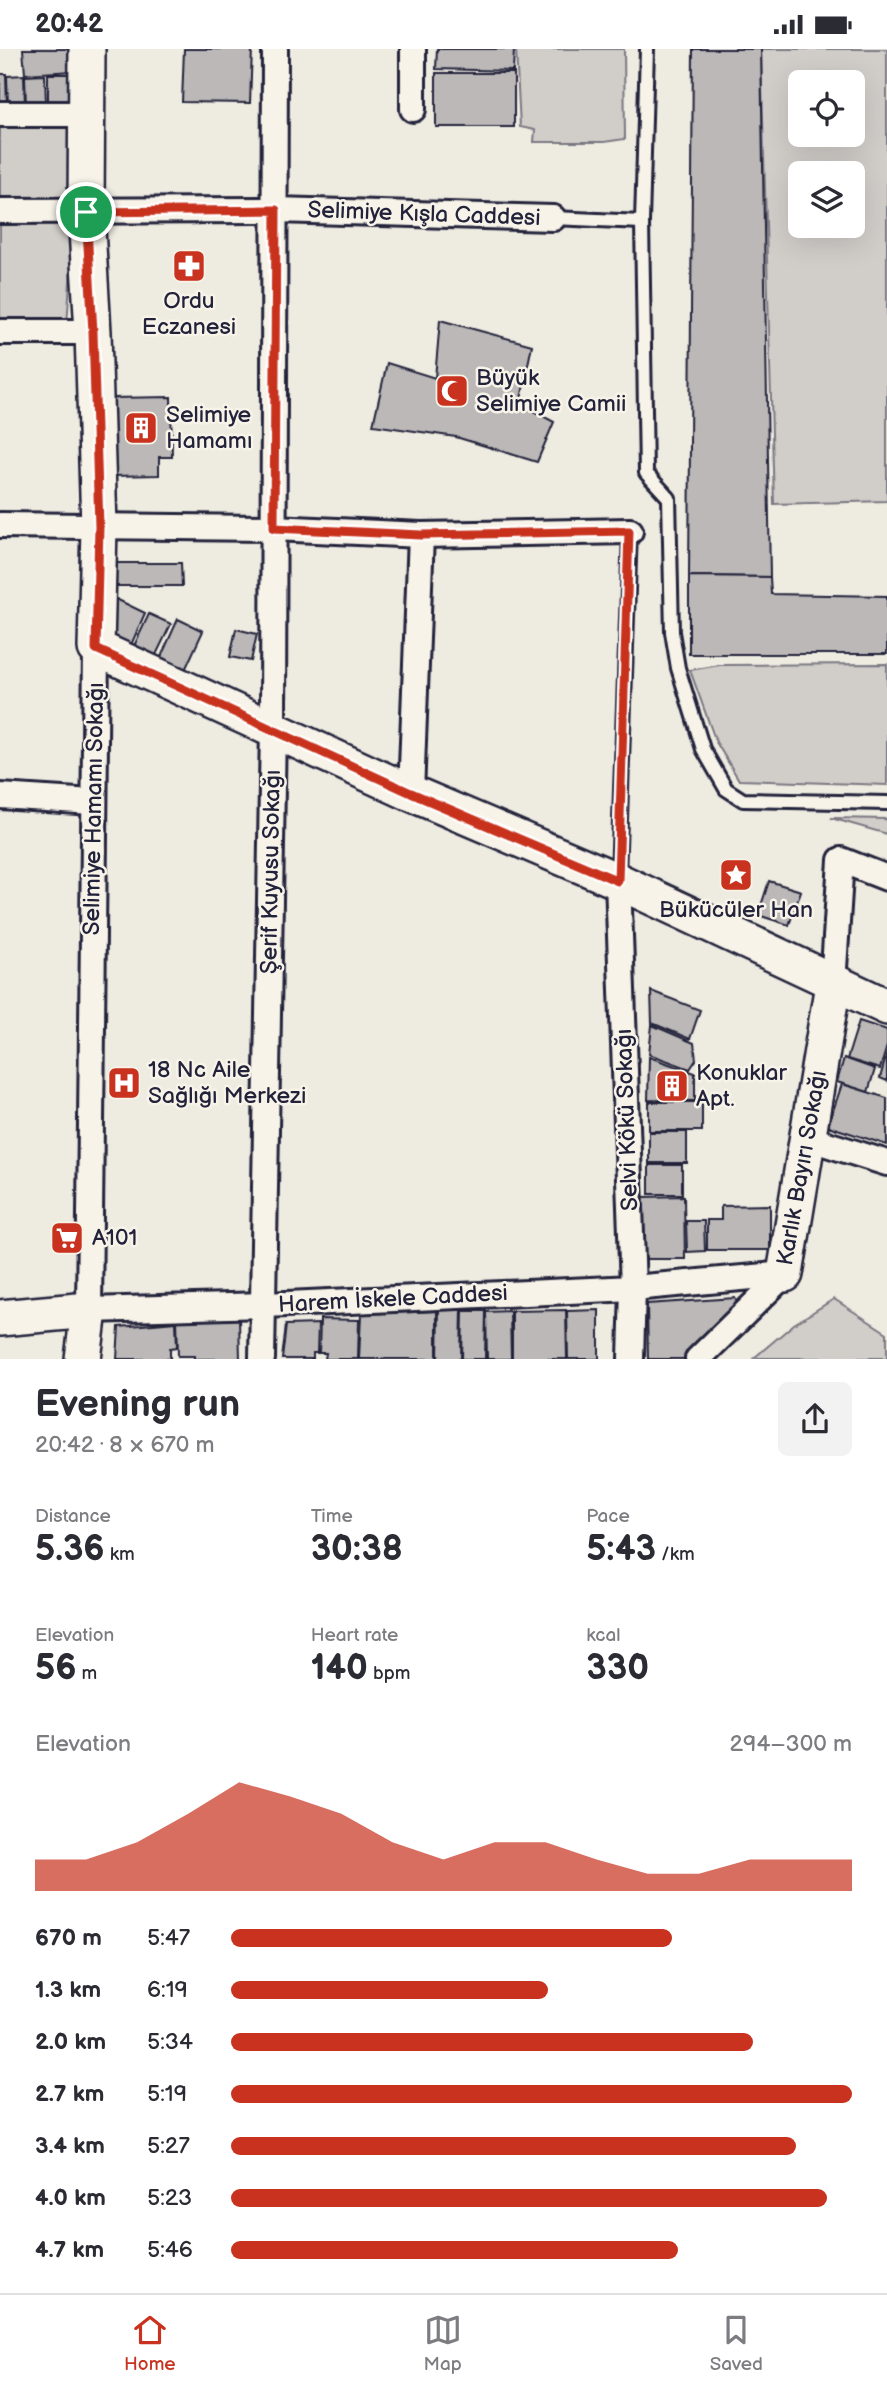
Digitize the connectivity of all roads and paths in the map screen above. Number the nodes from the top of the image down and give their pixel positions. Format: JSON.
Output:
{"nodes":[{"id":1,"x":87,"y":49,"type":"edge"},
{"id":2,"x":275,"y":49,"type":"edge"},
{"id":3,"x":413,"y":49,"type":"edge"},
{"id":4,"x":647,"y":49,"type":"edge"},
{"id":5,"x":412,"y":109,"type":"dead end"},
{"id":6,"x":0,"y":114,"type":"edge"},
{"id":7,"x":88,"y":114,"type":"junction"},
{"id":8,"x":276,"y":210,"type":"junction"},
{"id":9,"x":0,"y":211,"type":"edge"},
{"id":10,"x":86,"y":212,"type":"junction"},
{"id":11,"x":553,"y":218,"type":"joint"},
{"id":12,"x":642,"y":222,"type":"junction"},
{"id":13,"x":0,"y":332,"type":"edge"},
{"id":14,"x":93,"y":332,"type":"junction"},
{"id":15,"x":0,"y":526,"type":"edge"},
{"id":16,"x":99,"y":527,"type":"junction"},
{"id":17,"x":274,"y":528,"type":"junction"},
{"id":18,"x":629,"y":531,"type":"joint"},
{"id":19,"x":421,"y":535,"type":"junction"},
{"id":20,"x":96,"y":649,"type":"junction"},
{"id":21,"x":273,"y":728,"type":"junction"},
{"id":22,"x":411,"y":793,"type":"junction"},
{"id":23,"x":0,"y":796,"type":"edge"},
{"id":24,"x":93,"y":802,"type":"junction"},
{"id":25,"x":887,"y":803,"type":"edge"},
{"id":26,"x":887,"y":878,"type":"edge"},
{"id":27,"x":618,"y":881,"type":"junction"},
{"id":28,"x":833,"y":984,"type":"junction"},
{"id":29,"x":887,"y":1007,"type":"edge"},
{"id":30,"x":808,"y":1138,"type":"junction"},
{"id":31,"x":887,"y":1163,"type":"edge"},
{"id":32,"x":785,"y":1274,"type":"junction"},
{"id":33,"x":633,"y":1288,"type":"junction"},
{"id":34,"x":265,"y":1305,"type":"junction"},
{"id":35,"x":89,"y":1310,"type":"junction"},
{"id":36,"x":0,"y":1318,"type":"edge"},
{"id":37,"x":83,"y":1359,"type":"edge"},
{"id":38,"x":262,"y":1359,"type":"edge"},
{"id":39,"x":631,"y":1359,"type":"edge"},
{"id":40,"x":698,"y":1359,"type":"edge"}],
"edges":[{"from":1,"to":7,"type":"street","name":"Selimiye Hamamı Sokağı"},
{"from":2,"to":8,"type":"street","name":"Şerif Kuyusu Sokağı"},
{"from":3,"to":5,"type":"street"},
{"from":4,"to":12,"type":"lane"},
{"from":6,"to":7,"type":"street"},
{"from":7,"to":10,"type":"street","name":"Selimiye Hamamı Sokağı"},
{"from":8,"to":10,"type":"street","name":"Selimiye Kışla Caddesi"},
{"from":8,"to":11,"type":"street","name":"Selimiye Kışla Caddesi"},
{"from":8,"to":17,"type":"street","name":"Şerif Kuyusu Sokağı"},
{"from":9,"to":10,"type":"street","name":"Selimiye Kışla Caddesi"},
{"from":10,"to":14,"type":"street","name":"Selimiye Hamamı Sokağı"},
{"from":11,"to":12,"type":"lane"},
{"from":12,"to":25,"type":"lane"},
{"from":13,"to":14,"type":"street"},
{"from":14,"to":16,"type":"street","name":"Selimiye Hamamı Sokağı"},
{"from":15,"to":16,"type":"street"},
{"from":16,"to":17,"type":"street"},
{"from":16,"to":20,"type":"street","name":"Selimiye Hamamı Sokağı"},
{"from":17,"to":19,"type":"street"},
{"from":17,"to":21,"type":"street","name":"Şerif Kuyusu Sokağı"},
{"from":18,"to":19,"type":"street"},
{"from":18,"to":27,"type":"lane"},
{"from":19,"to":22,"type":"street"},
{"from":20,"to":21,"type":"street"},
{"from":20,"to":24,"type":"street","name":"Selimiye Hamamı Sokağı"},
{"from":21,"to":22,"type":"street"},
{"from":21,"to":34,"type":"street","name":"Şerif Kuyusu Sokağı"},
{"from":22,"to":27,"type":"street"},
{"from":23,"to":24,"type":"street"},
{"from":24,"to":35,"type":"street","name":"Selimiye Hamamı Sokağı"},
{"from":26,"to":28,"type":"street"},
{"from":27,"to":28,"type":"street"},
{"from":27,"to":33,"type":"street","name":"Selvi Kökü Sokağı"},
{"from":28,"to":29,"type":"street"},
{"from":28,"to":30,"type":"street","name":"Karlık Bayırı Sokağı"},
{"from":30,"to":31,"type":"street"},
{"from":30,"to":32,"type":"street","name":"Karlık Bayırı Sokağı"},
{"from":32,"to":33,"type":"street","name":"Harem İskele Caddesi"},
{"from":32,"to":40,"type":"street","name":"Karlık Bayırı Sokağı"},
{"from":33,"to":34,"type":"street","name":"Harem İskele Caddesi"},
{"from":33,"to":39,"type":"street","name":"Selvi Kökü Sokağı"},
{"from":34,"to":35,"type":"street","name":"Harem İskele Caddesi"},
{"from":34,"to":38,"type":"street","name":"Şerif Kuyusu Sokağı"},
{"from":35,"to":36,"type":"street","name":"Harem İskele Caddesi"},
{"from":35,"to":37,"type":"street","name":"Selimiye Hamamı Sokağı"}]}
